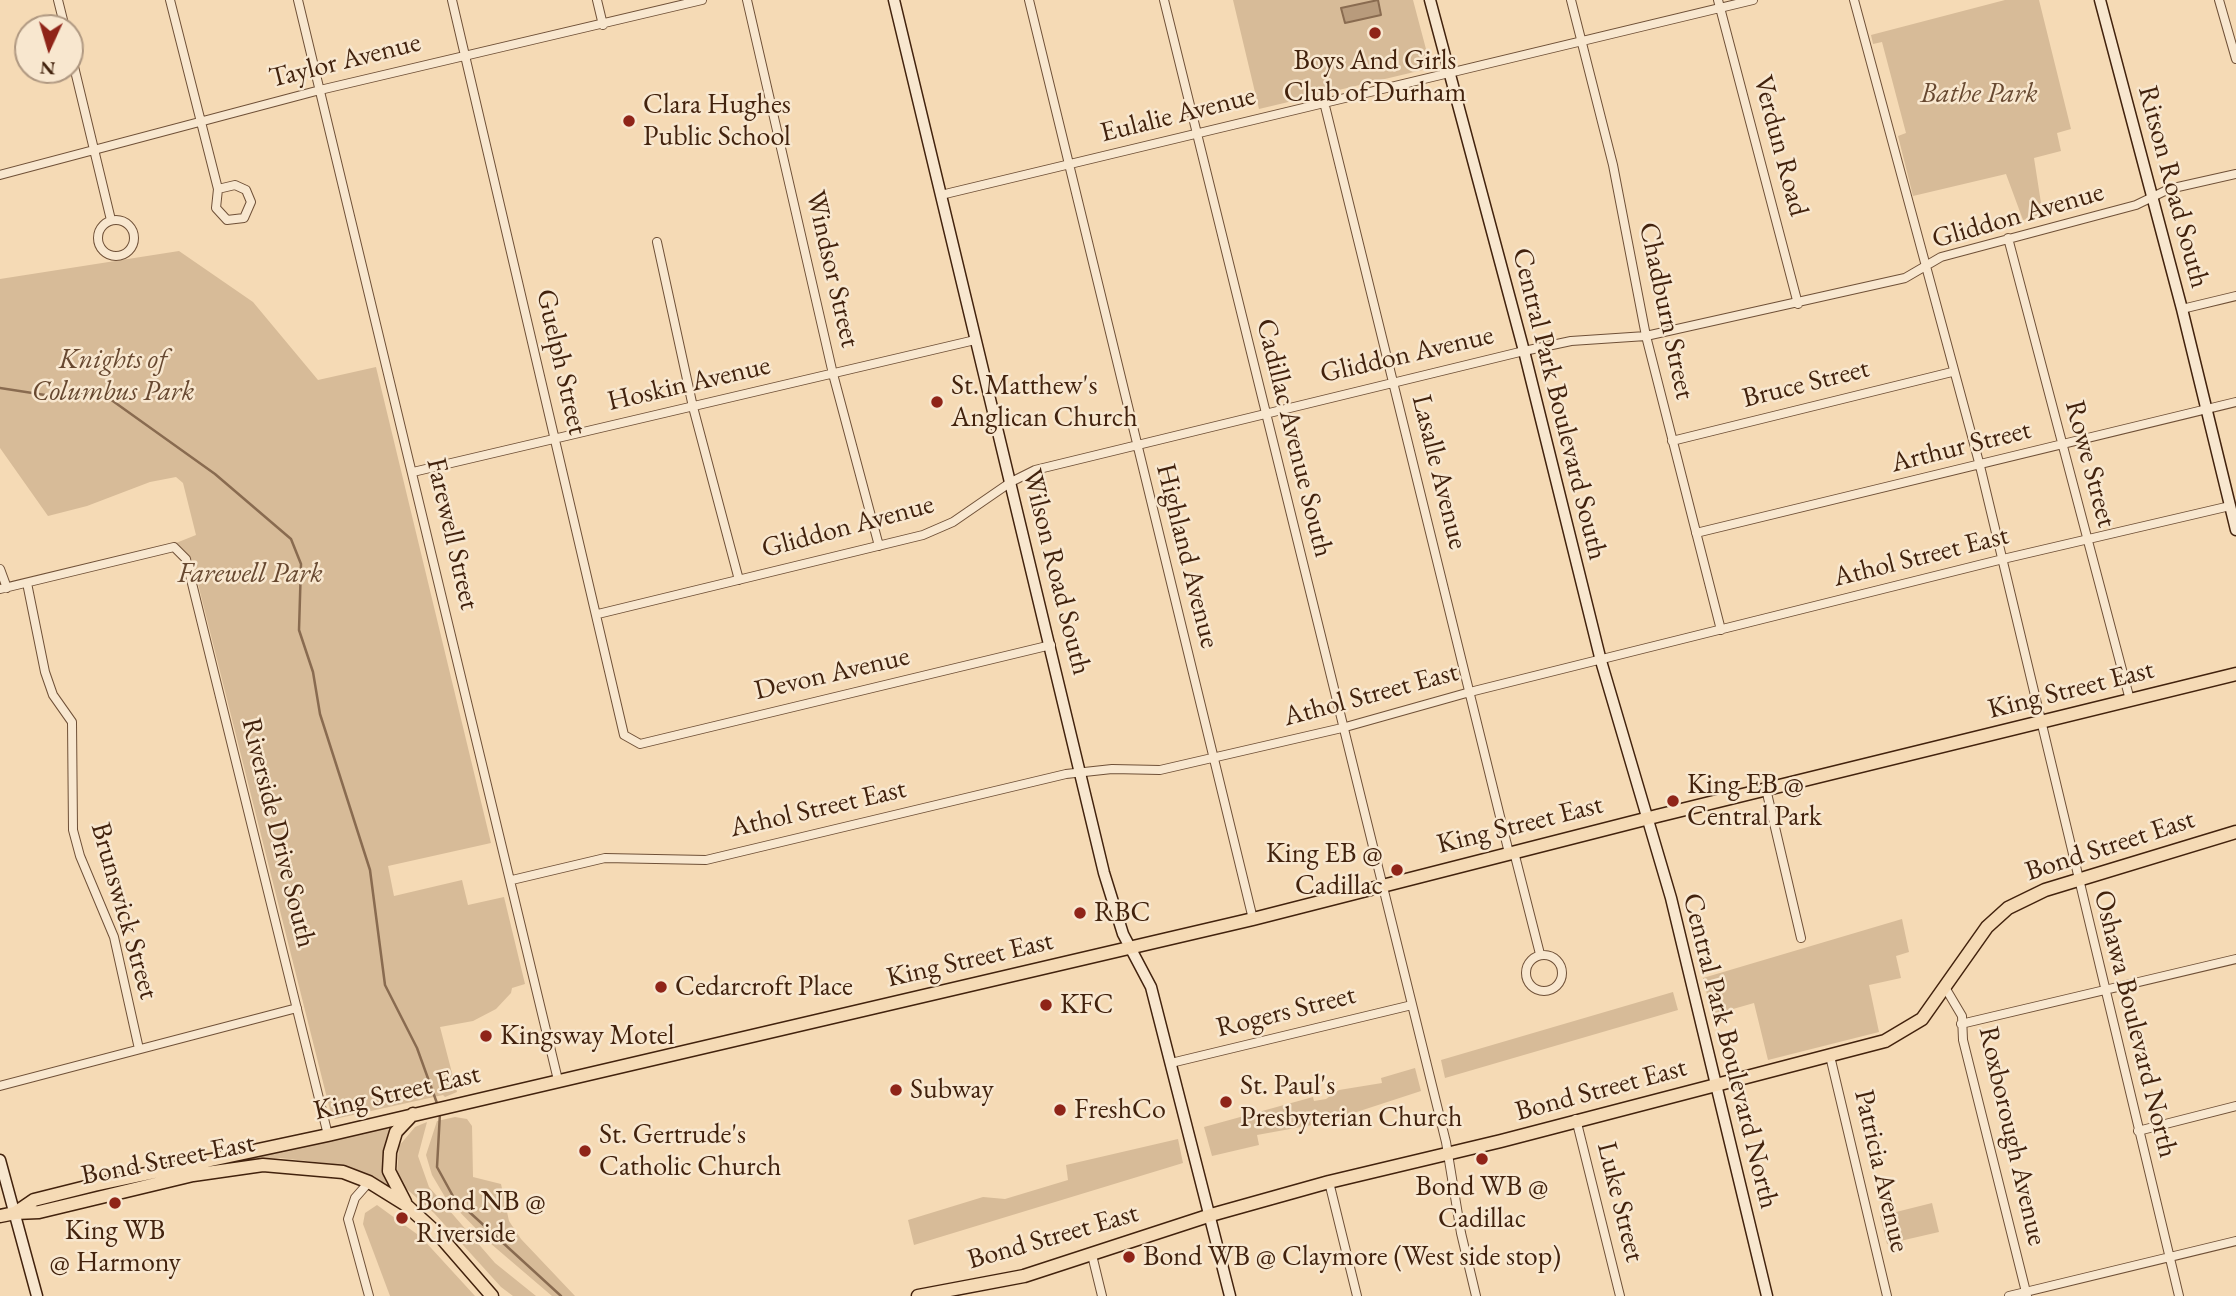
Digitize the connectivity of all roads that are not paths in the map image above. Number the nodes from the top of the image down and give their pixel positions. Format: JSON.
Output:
{"nodes":[{"id":1,"x":170,"y":0,"type":"edge"},
{"id":2,"x":299,"y":0,"type":"edge"},
{"id":3,"x":452,"y":0,"type":"edge"},
{"id":4,"x":597,"y":0,"type":"edge"},
{"id":5,"x":702,"y":0,"type":"edge"},
{"id":6,"x":747,"y":0,"type":"edge"},
{"id":7,"x":894,"y":0,"type":"edge"},
{"id":8,"x":1029,"y":0,"type":"edge"},
{"id":9,"x":1164,"y":0,"type":"edge"},
{"id":10,"x":1430,"y":0,"type":"edge"},
{"id":11,"x":1571,"y":0,"type":"edge"},
{"id":12,"x":1753,"y":0,"type":"edge"},
{"id":13,"x":1854,"y":0,"type":"edge"},
{"id":14,"x":2100,"y":0,"type":"edge"},
{"id":15,"x":2219,"y":0,"type":"edge"},
{"id":16,"x":1719,"y":4,"type":"edge"},
{"id":17,"x":603,"y":25,"type":"junction"},
{"id":18,"x":2232,"y":33,"type":"edge"},
{"id":19,"x":1581,"y":41,"type":"junction"},
{"id":20,"x":466,"y":55,"type":"junction"},
{"id":21,"x":2236,"y":60,"type":"edge"},
{"id":22,"x":1449,"y":75,"type":"junction"},
{"id":23,"x":78,"y":84,"type":"edge"},
{"id":24,"x":320,"y":90,"type":"junction"},
{"id":25,"x":1324,"y":102,"type":"junction"},
{"id":26,"x":199,"y":120,"type":"junction"},
{"id":27,"x":1196,"y":135,"type":"junction"},
{"id":28,"x":94,"y":149,"type":"junction"},
{"id":29,"x":1068,"y":164,"type":"junction"},
{"id":30,"x":2236,"y":174,"type":"edge"},
{"id":31,"x":0,"y":175,"type":"edge"},
{"id":32,"x":218,"y":189,"type":"junction"},
{"id":33,"x":941,"y":195,"type":"junction"},
{"id":34,"x":2152,"y":197,"type":"junction"},
{"id":35,"x":111,"y":220,"type":"junction"},
{"id":36,"x":2008,"y":238,"type":"junction"},
{"id":37,"x":657,"y":242,"type":"dead end"},
{"id":38,"x":1925,"y":266,"type":"junction"},
{"id":39,"x":2236,"y":296,"type":"edge"},
{"id":40,"x":1798,"y":304,"type":"junction"},
{"id":41,"x":2182,"y":309,"type":"junction"},
{"id":42,"x":1646,"y":336,"type":"junction"},
{"id":43,"x":975,"y":340,"type":"junction"},
{"id":44,"x":1524,"y":351,"type":"junction"},
{"id":45,"x":1952,"y":372,"type":"junction"},
{"id":46,"x":833,"y":373,"type":"junction"},
{"id":47,"x":1393,"y":381,"type":"junction"},
{"id":48,"x":2236,"y":402,"type":"edge"},
{"id":49,"x":693,"y":407,"type":"junction"},
{"id":50,"x":2207,"y":409,"type":"junction"},
{"id":51,"x":1264,"y":412,"type":"junction"},
{"id":52,"x":555,"y":439,"type":"junction"},
{"id":53,"x":1672,"y":441,"type":"junction"},
{"id":54,"x":1137,"y":445,"type":"junction"},
{"id":55,"x":2062,"y":445,"type":"junction"},
{"id":56,"x":1980,"y":466,"type":"junction"},
{"id":57,"x":413,"y":472,"type":"junction"},
{"id":58,"x":1012,"y":482,"type":"junction"},
{"id":59,"x":2233,"y":505,"type":"edge"},
{"id":60,"x":2236,"y":530,"type":"edge"},
{"id":61,"x":1696,"y":533,"type":"junction"},
{"id":62,"x":2087,"y":541,"type":"junction"},
{"id":63,"x":879,"y":546,"type":"junction"},
{"id":64,"x":2003,"y":559,"type":"junction"},
{"id":65,"x":0,"y":569,"type":"edge"},
{"id":66,"x":739,"y":580,"type":"junction"},
{"id":67,"x":27,"y":583,"type":"junction"},
{"id":68,"x":3,"y":588,"type":"edge"},
{"id":69,"x":598,"y":614,"type":"junction"},
{"id":70,"x":1721,"y":630,"type":"junction"},
{"id":71,"x":1051,"y":645,"type":"junction"},
{"id":72,"x":1601,"y":661,"type":"junction"},
{"id":73,"x":2236,"y":674,"type":"edge"},
{"id":74,"x":1470,"y":692,"type":"junction"},
{"id":75,"x":2130,"y":701,"type":"junction"},
{"id":76,"x":2042,"y":722,"type":"junction"},
{"id":77,"x":1342,"y":728,"type":"junction"},
{"id":78,"x":624,"y":735,"type":"joint"},
{"id":79,"x":1213,"y":758,"type":"junction"},
{"id":80,"x":1080,"y":772,"type":"junction"},
{"id":81,"x":1766,"y":789,"type":"junction"},
{"id":82,"x":1646,"y":819,"type":"junction"},
{"id":83,"x":2236,"y":832,"type":"edge"},
{"id":84,"x":1512,"y":853,"type":"junction"},
{"id":85,"x":512,"y":880,"type":"junction"},
{"id":86,"x":2077,"y":881,"type":"junction"},
{"id":87,"x":1383,"y":886,"type":"junction"},
{"id":88,"x":1253,"y":919,"type":"junction"},
{"id":89,"x":1801,"y":938,"type":"dead end"},
{"id":90,"x":1130,"y":948,"type":"junction"},
{"id":91,"x":1540,"y":954,"type":"junction"},
{"id":92,"x":2236,"y":959,"type":"edge"},
{"id":93,"x":1946,"y":989,"type":"junction"},
{"id":94,"x":2104,"y":990,"type":"junction"},
{"id":95,"x":1412,"y":1005,"type":"junction"},
{"id":96,"x":297,"y":1008,"type":"junction"},
{"id":97,"x":1961,"y":1024,"type":"junction"},
{"id":98,"x":139,"y":1049,"type":"junction"},
{"id":99,"x":1830,"y":1056,"type":"junction"},
{"id":100,"x":1171,"y":1063,"type":"junction"},
{"id":101,"x":558,"y":1080,"type":"junction"},
{"id":102,"x":1714,"y":1085,"type":"junction"},
{"id":103,"x":0,"y":1086,"type":"edge"},
{"id":104,"x":2236,"y":1106,"type":"edge"},
{"id":105,"x":419,"y":1112,"type":"junction"},
{"id":106,"x":1576,"y":1119,"type":"junction"},
{"id":107,"x":2138,"y":1131,"type":"junction"},
{"id":108,"x":328,"y":1135,"type":"junction"},
{"id":109,"x":1447,"y":1154,"type":"junction"},
{"id":110,"x":0,"y":1160,"type":"edge"},
{"id":111,"x":369,"y":1182,"type":"junction"},
{"id":112,"x":1329,"y":1182,"type":"junction"},
{"id":113,"x":406,"y":1205,"type":"junction"},
{"id":114,"x":15,"y":1213,"type":"junction"},
{"id":115,"x":1211,"y":1215,"type":"junction"},
{"id":116,"x":0,"y":1216,"type":"edge"},
{"id":117,"x":2236,"y":1241,"type":"edge"},
{"id":118,"x":1092,"y":1255,"type":"junction"},
{"id":119,"x":2169,"y":1258,"type":"junction"},
{"id":120,"x":984,"y":1290,"type":"edge"},
{"id":121,"x":2026,"y":1294,"type":"edge"},
{"id":122,"x":37,"y":1296,"type":"edge"},
{"id":123,"x":369,"y":1296,"type":"edge"},
{"id":124,"x":492,"y":1296,"type":"edge"},
{"id":125,"x":918,"y":1296,"type":"edge"},
{"id":126,"x":1102,"y":1296,"type":"edge"},
{"id":127,"x":1230,"y":1296,"type":"edge"},
{"id":128,"x":1357,"y":1296,"type":"edge"},
{"id":129,"x":1476,"y":1296,"type":"edge"},
{"id":130,"x":1620,"y":1296,"type":"edge"},
{"id":131,"x":1767,"y":1296,"type":"edge"},
{"id":132,"x":1887,"y":1296,"type":"edge"},
{"id":133,"x":2009,"y":1296,"type":"edge"},
{"id":134,"x":2179,"y":1296,"type":"edge"}],
"edges":[{"from":1,"to":26,"type":"street"},
{"from":2,"to":24,"type":"street","name":"Farewell Street"},
{"from":3,"to":20,"type":"street","name":"Guelph Street"},
{"from":4,"to":17,"type":"street"},
{"from":5,"to":17,"type":"street","name":"Taylor Avenue"},
{"from":6,"to":46,"type":"street","name":"Windsor Street"},
{"from":7,"to":33,"type":"main road","name":"Wilson Road South"},
{"from":8,"to":29,"type":"street","name":"Highland Avenue"},
{"from":9,"to":27,"type":"street","name":"Cadillac Avenue South"},
{"from":10,"to":22,"type":"main road","name":"Central Park Boulevard South"},
{"from":11,"to":19,"type":"street","name":"Chadburn Street"},
{"from":12,"to":16,"type":"street","name":"Eulalie Avenue"},
{"from":13,"to":38,"type":"street","name":"Oshawa Boulevard North"},
{"from":14,"to":34,"type":"main road","name":"Ritson Road South"},
{"from":15,"to":18,"type":"street"},
{"from":16,"to":19,"type":"street","name":"Eulalie Avenue"},
{"from":16,"to":40,"type":"street","name":"Verdun Road"},
{"from":17,"to":20,"type":"street","name":"Taylor Avenue"},
{"from":18,"to":21,"type":"street"},
{"from":19,"to":22,"type":"street","name":"Eulalie Avenue"},
{"from":19,"to":42,"type":"street","name":"Chadburn Street"},
{"from":20,"to":24,"type":"street","name":"Taylor Avenue"},
{"from":20,"to":52,"type":"street","name":"Guelph Street"},
{"from":22,"to":25,"type":"street","name":"Eulalie Avenue"},
{"from":22,"to":44,"type":"main road","name":"Central Park Boulevard South"},
{"from":23,"to":28,"type":"street"},
{"from":24,"to":26,"type":"street","name":"Taylor Avenue"},
{"from":24,"to":57,"type":"street","name":"Farewell Street"},
{"from":25,"to":27,"type":"street","name":"Eulalie Avenue"},
{"from":25,"to":47,"type":"street","name":"Lasalle Avenue"},
{"from":26,"to":28,"type":"street","name":"Taylor Avenue"},
{"from":26,"to":32,"type":"street"},
{"from":27,"to":29,"type":"street","name":"Eulalie Avenue"},
{"from":27,"to":51,"type":"street","name":"Cadillac Avenue South"},
{"from":28,"to":31,"type":"street","name":"Taylor Avenue"},
{"from":28,"to":35,"type":"street"},
{"from":29,"to":33,"type":"street","name":"Eulalie Avenue"},
{"from":29,"to":54,"type":"street","name":"Highland Avenue"},
{"from":30,"to":34,"type":"street","name":"Gliddon Avenue"},
{"from":32,"to":32,"type":"street"},
{"from":33,"to":43,"type":"main road","name":"Wilson Road South"},
{"from":34,"to":36,"type":"street","name":"Gliddon Avenue"},
{"from":34,"to":41,"type":"main road","name":"Ritson Road South"},
{"from":35,"to":35,"type":"street"},
{"from":36,"to":38,"type":"street","name":"Gliddon Avenue"},
{"from":36,"to":55,"type":"street","name":"Rowe Street"},
{"from":37,"to":49,"type":"street"},
{"from":38,"to":40,"type":"street","name":"Gliddon Avenue"},
{"from":38,"to":45,"type":"street","name":"Oshawa Boulevard North"},
{"from":39,"to":41,"type":"street"},
{"from":40,"to":42,"type":"street","name":"Gliddon Avenue"},
{"from":41,"to":50,"type":"main road","name":"Ritson Road South"},
{"from":42,"to":44,"type":"street","name":"Gliddon Avenue"},
{"from":42,"to":53,"type":"street","name":"Chadburn Street"},
{"from":43,"to":46,"type":"street","name":"Hoskin Avenue"},
{"from":43,"to":58,"type":"main road","name":"Wilson Road South"},
{"from":44,"to":47,"type":"street","name":"Gliddon Avenue"},
{"from":44,"to":72,"type":"main road","name":"Central Park Boulevard South"},
{"from":45,"to":53,"type":"street","name":"Bruce Street"},
{"from":45,"to":56,"type":"street","name":"Oshawa Boulevard North"},
{"from":46,"to":49,"type":"street","name":"Hoskin Avenue"},
{"from":46,"to":63,"type":"street","name":"Windsor Street"},
{"from":47,"to":51,"type":"street","name":"Gliddon Avenue"},
{"from":47,"to":74,"type":"street","name":"Lasalle Avenue"},
{"from":48,"to":50,"type":"street","name":"Arthur Street"},
{"from":49,"to":52,"type":"street","name":"Hoskin Avenue"},
{"from":49,"to":66,"type":"street"},
{"from":50,"to":55,"type":"street","name":"Arthur Street"},
{"from":50,"to":59,"type":"main road","name":"Ritson Road South"},
{"from":51,"to":54,"type":"street","name":"Gliddon Avenue"},
{"from":51,"to":77,"type":"street","name":"Cadillac Avenue South"},
{"from":52,"to":57,"type":"street","name":"Hoskin Avenue"},
{"from":52,"to":69,"type":"street","name":"Guelph Street"},
{"from":53,"to":61,"type":"street","name":"Chadburn Street"},
{"from":54,"to":58,"type":"street","name":"Gliddon Avenue"},
{"from":54,"to":79,"type":"street","name":"Highland Avenue"},
{"from":55,"to":56,"type":"street","name":"Arthur Street"},
{"from":55,"to":62,"type":"street","name":"Rowe Street"},
{"from":56,"to":61,"type":"street","name":"Arthur Street"},
{"from":56,"to":64,"type":"street","name":"Oshawa Boulevard North"},
{"from":57,"to":85,"type":"street","name":"Farewell Street"},
{"from":58,"to":63,"type":"street","name":"Gliddon Avenue"},
{"from":58,"to":71,"type":"main road","name":"Wilson Road South"},
{"from":59,"to":60,"type":"main road","name":"Ritson Road South"},
{"from":59,"to":62,"type":"street","name":"Athol Street East"},
{"from":61,"to":70,"type":"street","name":"Chadburn Street"},
{"from":62,"to":64,"type":"street","name":"Athol Street East"},
{"from":62,"to":75,"type":"street","name":"Rowe Street"},
{"from":63,"to":66,"type":"street","name":"Gliddon Avenue"},
{"from":64,"to":70,"type":"street","name":"Athol Street East"},
{"from":64,"to":76,"type":"street","name":"Oshawa Boulevard North"},
{"from":65,"to":68,"type":"street"},
{"from":66,"to":69,"type":"street","name":"Gliddon Avenue"},
{"from":67,"to":68,"type":"street"},
{"from":67,"to":96,"type":"street","name":"Riverside Drive South"},
{"from":67,"to":98,"type":"street","name":"Brunswick Street"},
{"from":69,"to":78,"type":"street","name":"Guelph Street"},
{"from":70,"to":72,"type":"street","name":"Athol Street East"},
{"from":71,"to":78,"type":"street","name":"Devon Avenue"},
{"from":71,"to":80,"type":"main road","name":"Wilson Road South"},
{"from":72,"to":74,"type":"street","name":"Athol Street East"},
{"from":72,"to":82,"type":"main road","name":"Central Park Boulevard South"},
{"from":73,"to":75,"type":"main road","name":"King Street East"},
{"from":74,"to":77,"type":"street","name":"Athol Street East"},
{"from":74,"to":84,"type":"street","name":"Lasalle Avenue"},
{"from":75,"to":76,"type":"main road","name":"King Street East"},
{"from":76,"to":81,"type":"main road","name":"King Street East"},
{"from":76,"to":86,"type":"street","name":"Oshawa Boulevard North"},
{"from":77,"to":79,"type":"street","name":"Athol Street East"},
{"from":77,"to":87,"type":"street","name":"Cadillac Avenue South"},
{"from":79,"to":80,"type":"street","name":"Athol Street East"},
{"from":79,"to":88,"type":"street","name":"Highland Avenue"},
{"from":80,"to":85,"type":"street","name":"Athol Street East"},
{"from":80,"to":90,"type":"main road","name":"Wilson Road South"},
{"from":81,"to":82,"type":"main road","name":"King Street East"},
{"from":81,"to":89,"type":"street"},
{"from":82,"to":84,"type":"main road","name":"King Street East"},
{"from":82,"to":102,"type":"main road","name":"Central Park Boulevard North"},
{"from":83,"to":86,"type":"main road","name":"Bond Street East"},
{"from":84,"to":87,"type":"main road","name":"King Street East"},
{"from":84,"to":91,"type":"street","name":"Lasalle Avenue"},
{"from":85,"to":101,"type":"street","name":"Farewell Street"},
{"from":86,"to":93,"type":"main road","name":"Bond Street East"},
{"from":86,"to":94,"type":"street","name":"Oshawa Boulevard North"},
{"from":87,"to":88,"type":"main road","name":"King Street East"},
{"from":87,"to":95,"type":"street","name":"Cadillac Avenue South"},
{"from":88,"to":90,"type":"main road","name":"King Street East"},
{"from":90,"to":100,"type":"main road","name":"Wilson Road South"},
{"from":90,"to":101,"type":"main road","name":"King Street East"},
{"from":91,"to":91,"type":"street"},
{"from":92,"to":94,"type":"street"},
{"from":93,"to":97,"type":"street","name":"Roxborough Avenue"},
{"from":93,"to":99,"type":"main road","name":"Bond Street East"},
{"from":94,"to":97,"type":"street"},
{"from":94,"to":107,"type":"street","name":"Oshawa Boulevard North"},
{"from":95,"to":100,"type":"street","name":"Rogers Street"},
{"from":95,"to":109,"type":"street","name":"Cadillac Avenue South"},
{"from":96,"to":98,"type":"street"},
{"from":96,"to":108,"type":"street","name":"Riverside Drive South"},
{"from":97,"to":121,"type":"street","name":"Roxborough Avenue"},
{"from":98,"to":103,"type":"street"},
{"from":99,"to":102,"type":"main road","name":"Bond Street East"},
{"from":99,"to":132,"type":"street","name":"Patricia Avenue"},
{"from":100,"to":115,"type":"main road","name":"Wilson Road South"},
{"from":101,"to":105,"type":"main road","name":"King Street East"},
{"from":102,"to":106,"type":"main road","name":"Bond Street East"},
{"from":102,"to":131,"type":"main road","name":"Central Park Boulevard North"},
{"from":104,"to":107,"type":"street"},
{"from":105,"to":108,"type":"main road","name":"King Street East"},
{"from":105,"to":113,"type":"main road"},
{"from":106,"to":109,"type":"main road","name":"Bond Street East"},
{"from":106,"to":130,"type":"street","name":"Luke Street"},
{"from":107,"to":119,"type":"street","name":"Oshawa Boulevard North"},
{"from":108,"to":114,"type":"main road","name":"King Street East"},
{"from":109,"to":112,"type":"main road","name":"Bond Street East"},
{"from":109,"to":129,"type":"street","name":"Cadillac Avenue South"},
{"from":110,"to":114,"type":"main road"},
{"from":111,"to":113,"type":"main road","name":"Bond Street East"},
{"from":111,"to":114,"type":"main road","name":"Bond Street East"},
{"from":111,"to":123,"type":"street"},
{"from":112,"to":115,"type":"main road","name":"Bond Street East"},
{"from":112,"to":128,"type":"street"},
{"from":113,"to":124,"type":"main road","name":"Bond Street East"},
{"from":114,"to":116,"type":"main road","name":"King Street East"},
{"from":114,"to":122,"type":"main road"},
{"from":115,"to":118,"type":"main road","name":"Bond Street East"},
{"from":115,"to":127,"type":"main road","name":"Wilson Road South"},
{"from":117,"to":119,"type":"street"},
{"from":118,"to":120,"type":"main road","name":"Bond Street East"},
{"from":118,"to":126,"type":"street"},
{"from":119,"to":121,"type":"street"},
{"from":119,"to":134,"type":"street","name":"Oshawa Boulevard North"},
{"from":120,"to":125,"type":"main road","name":"Bond Street East"},
{"from":121,"to":133,"type":"street"}]}
